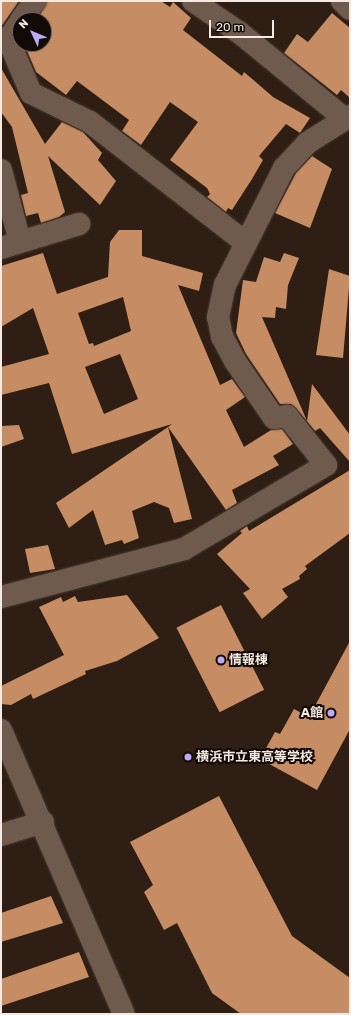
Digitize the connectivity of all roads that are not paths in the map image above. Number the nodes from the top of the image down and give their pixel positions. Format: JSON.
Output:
{"nodes":[{"id":1,"x":35,"y":1,"type":"edge"},
{"id":2,"x":193,"y":1,"type":"edge"},
{"id":3,"x":342,"y":1,"type":"edge"},
{"id":4,"x":350,"y":9,"type":"edge"},
{"id":5,"x":27,"y":12,"type":"edge"},
{"id":6,"x":12,"y":33,"type":"edge"},
{"id":7,"x":12,"y":49,"type":"edge"},
{"id":8,"x":13,"y":52,"type":"edge"},
{"id":9,"x":347,"y":118,"type":"edge"},
{"id":10,"x":1,"y":170,"type":"edge"},
{"id":11,"x":79,"y":224,"type":"dead end"},
{"id":12,"x":246,"y":243,"type":"junction"},
{"id":13,"x":11,"y":245,"type":"edge"},
{"id":14,"x":1,"y":596,"type":"edge"},
{"id":15,"x":1,"y":730,"type":"edge"},
{"id":16,"x":42,"y":822,"type":"junction"},
{"id":17,"x":1,"y":835,"type":"edge"},
{"id":18,"x":124,"y":1014,"type":"edge"}],
"edges":[{"from":1,"to":5,"type":"street"},
{"from":2,"to":9,"type":"street"},
{"from":3,"to":4,"type":"street"},
{"from":6,"to":7,"type":"street"},
{"from":8,"to":12,"type":"street"},
{"from":9,"to":12,"type":"street"},
{"from":10,"to":13,"type":"street"},
{"from":11,"to":13,"type":"street"},
{"from":12,"to":14,"type":"street"},
{"from":15,"to":16,"type":"street"},
{"from":16,"to":17,"type":"street"},
{"from":16,"to":18,"type":"street"}]}
